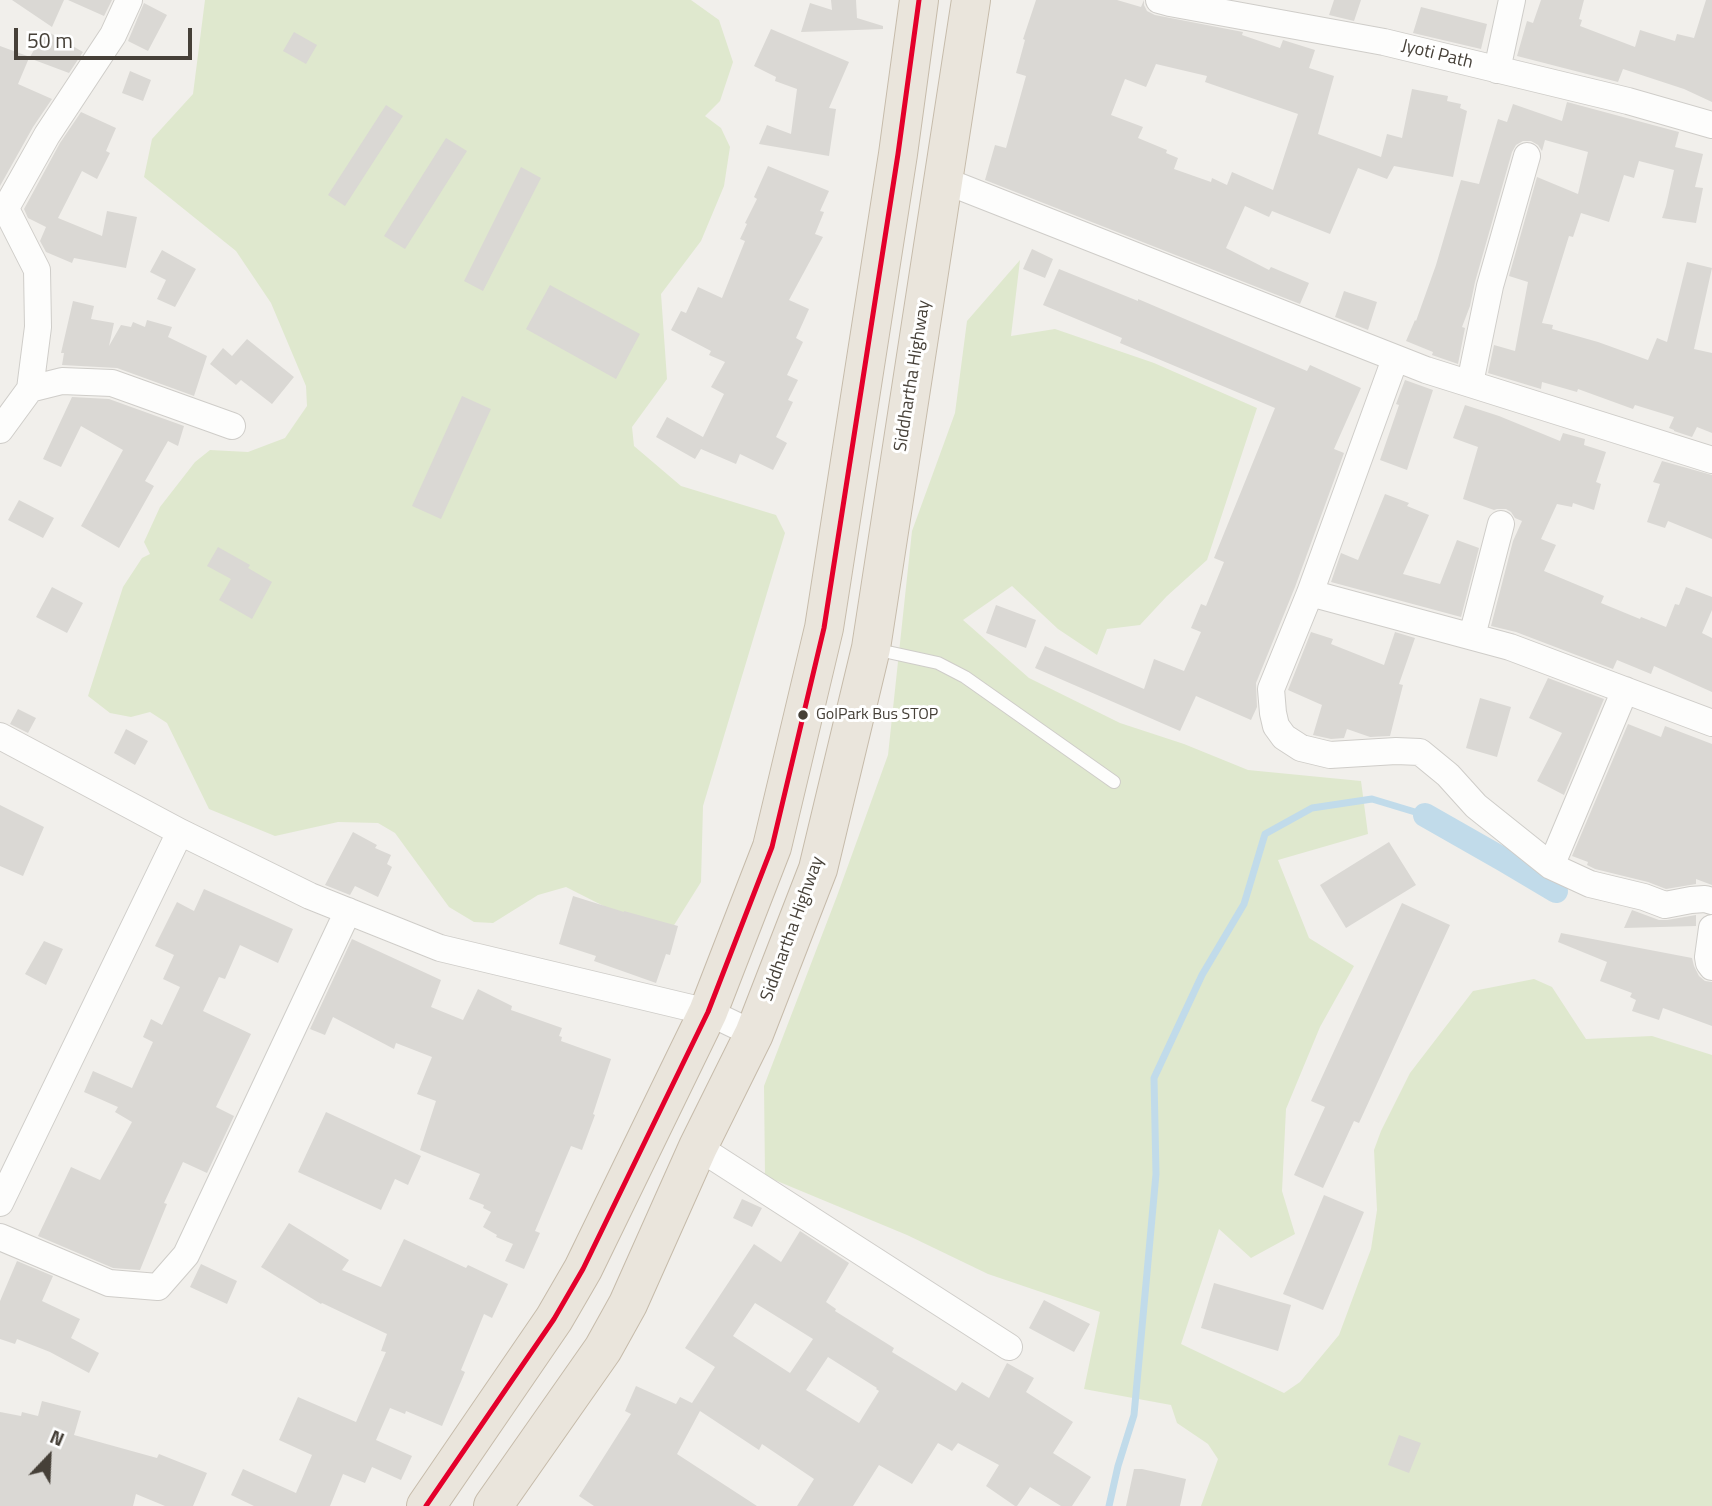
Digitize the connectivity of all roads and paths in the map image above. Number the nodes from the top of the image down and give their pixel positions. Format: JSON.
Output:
{"nodes":[{"id":1,"x":130,"y":0,"type":"edge"},
{"id":2,"x":919,"y":0,"type":"edge"},
{"id":3,"x":971,"y":0,"type":"edge"},
{"id":4,"x":1159,"y":0,"type":"edge"},
{"id":5,"x":1512,"y":0,"type":"edge"},
{"id":6,"x":1497,"y":70,"type":"junction"},
{"id":7,"x":1712,"y":125,"type":"edge"},
{"id":8,"x":1527,"y":156,"type":"dead end"},
{"id":9,"x":943,"y":180,"type":"junction"},
{"id":10,"x":1395,"y":359,"type":"junction"},
{"id":11,"x":1470,"y":383,"type":"junction"},
{"id":12,"x":30,"y":389,"type":"junction"},
{"id":13,"x":232,"y":426,"type":"dead end"},
{"id":14,"x":0,"y":430,"type":"edge"},
{"id":15,"x":1712,"y":460,"type":"edge"},
{"id":16,"x":1501,"y":524,"type":"dead end"},
{"id":17,"x":1310,"y":593,"type":"junction"},
{"id":18,"x":1472,"y":636,"type":"junction"},
{"id":19,"x":871,"y":648,"type":"junction"},
{"id":20,"x":1625,"y":690,"type":"junction"},
{"id":21,"x":1712,"y":723,"type":"edge"},
{"id":22,"x":0,"y":736,"type":"edge"},
{"id":23,"x":1114,"y":782,"type":"dead end"},
{"id":24,"x":180,"y":832,"type":"junction"},
{"id":25,"x":1551,"y":866,"type":"junction"},
{"id":26,"x":1712,"y":901,"type":"edge"},
{"id":27,"x":348,"y":911,"type":"junction"},
{"id":28,"x":1712,"y":928,"type":"edge"},
{"id":29,"x":1712,"y":967,"type":"edge"},
{"id":30,"x":708,"y":1012,"type":"junction"},
{"id":31,"x":754,"y":1034,"type":"junction"},
{"id":32,"x":698,"y":1147,"type":"junction"},
{"id":33,"x":0,"y":1203,"type":"edge"},
{"id":34,"x":0,"y":1237,"type":"edge"},
{"id":35,"x":1009,"y":1347,"type":"dead end"},
{"id":36,"x":426,"y":1506,"type":"edge"},
{"id":37,"x":494,"y":1506,"type":"edge"}],
"edges":[{"from":1,"to":12,"type":"street"},
{"from":2,"to":30,"type":"highway"},
{"from":3,"to":9,"type":"highway","name":"Siddhartha Highway"},
{"from":4,"to":6,"type":"street","name":"Jyoti Path"},
{"from":5,"to":6,"type":"street"},
{"from":6,"to":7,"type":"street","name":"Jyoti Path"},
{"from":8,"to":11,"type":"street"},
{"from":9,"to":10,"type":"street"},
{"from":9,"to":19,"type":"highway","name":"Siddhartha Highway"},
{"from":10,"to":11,"type":"street"},
{"from":10,"to":17,"type":"street"},
{"from":11,"to":15,"type":"street"},
{"from":12,"to":13,"type":"street"},
{"from":12,"to":14,"type":"street"},
{"from":16,"to":18,"type":"street"},
{"from":17,"to":18,"type":"street"},
{"from":17,"to":25,"type":"street"},
{"from":18,"to":20,"type":"street"},
{"from":19,"to":23,"type":"lane"},
{"from":19,"to":31,"type":"highway","name":"Siddhartha Highway"},
{"from":20,"to":21,"type":"street"},
{"from":20,"to":25,"type":"street"},
{"from":22,"to":24,"type":"street"},
{"from":24,"to":27,"type":"street"},
{"from":24,"to":33,"type":"street"},
{"from":25,"to":26,"type":"street"},
{"from":27,"to":30,"type":"street"},
{"from":27,"to":34,"type":"street"},
{"from":28,"to":29,"type":"street"},
{"from":30,"to":31,"type":"street"},
{"from":30,"to":36,"type":"highway"},
{"from":31,"to":32,"type":"highway","name":"Siddhartha Highway"},
{"from":32,"to":35,"type":"street"},
{"from":32,"to":37,"type":"highway","name":"Siddhartha Highway"}]}
